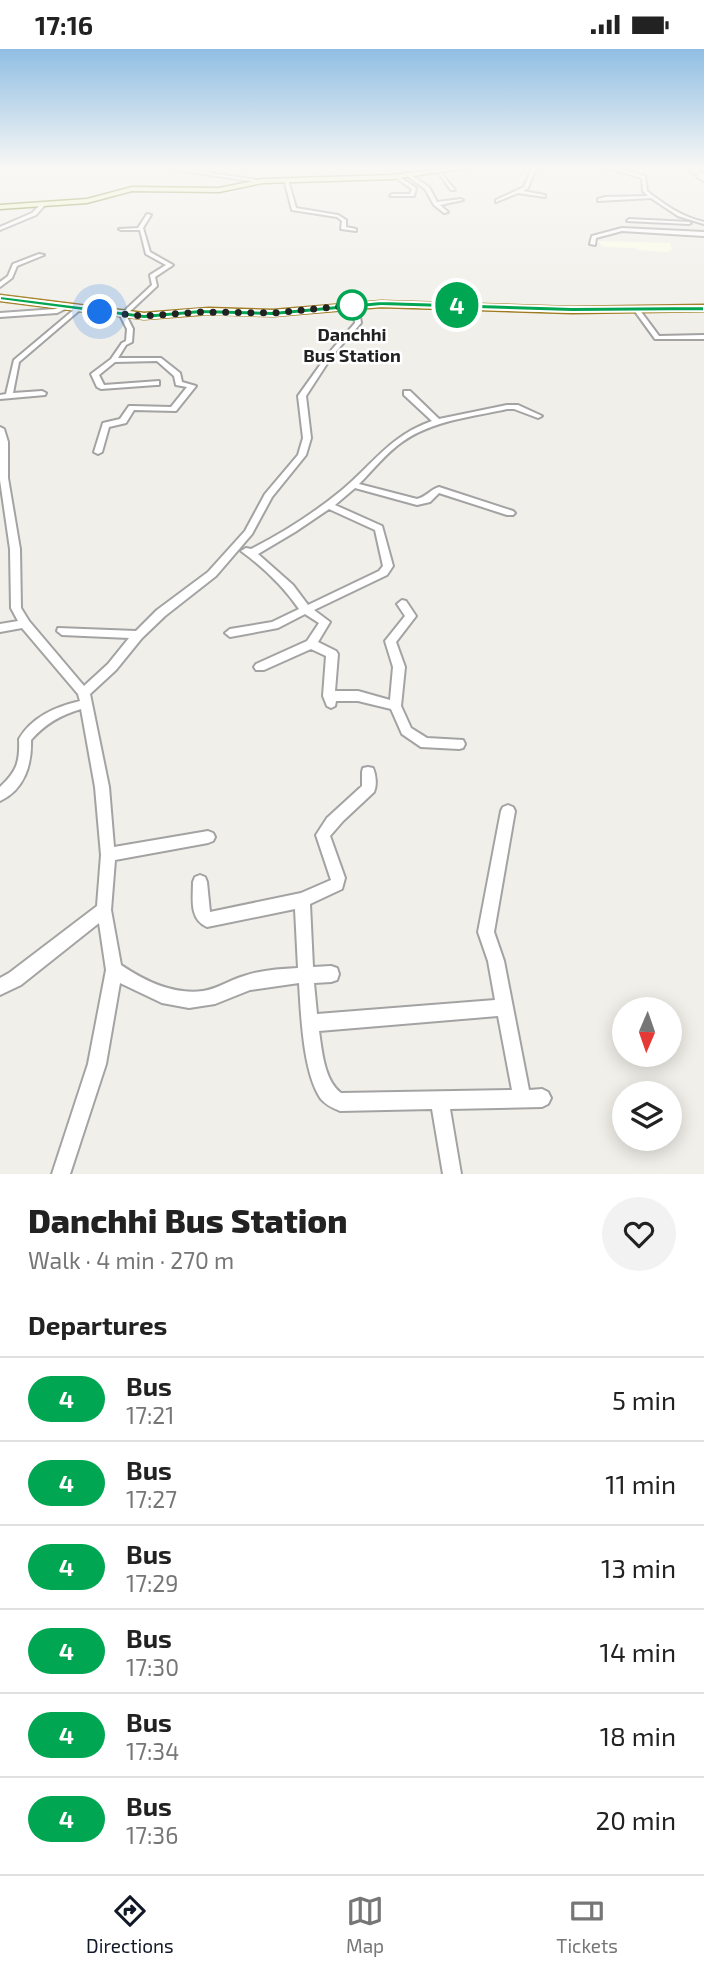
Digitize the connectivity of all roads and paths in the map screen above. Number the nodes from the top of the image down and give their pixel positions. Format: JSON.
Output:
{"nodes":[{"id":1,"x":19,"y":220,"type":"edge"},
{"id":2,"x":145,"y":220,"type":"edge"},
{"id":3,"x":344,"y":220,"type":"edge"},
{"id":4,"x":637,"y":220,"type":"edge"},
{"id":5,"x":702,"y":224,"type":"edge"},
{"id":6,"x":140,"y":228,"type":"junction"},
{"id":7,"x":0,"y":229,"type":"edge"},
{"id":8,"x":121,"y":229,"type":"dead end"},
{"id":9,"x":354,"y":230,"type":"dead end"},
{"id":10,"x":704,"y":235,"type":"edge"},
{"id":11,"x":593,"y":244,"type":"dead end"},
{"id":12,"x":41,"y":255,"type":"dead end"},
{"id":13,"x":0,"y":285,"type":"edge"},
{"id":14,"x":0,"y":298,"type":"edge"},
{"id":15,"x":355,"y":305,"type":"junction"},
{"id":16,"x":65,"y":307,"type":"junction"},
{"id":17,"x":704,"y":308,"type":"edge"},
{"id":18,"x":78,"y":309,"type":"junction"},
{"id":19,"x":637,"y":310,"type":"junction"},
{"id":20,"x":0,"y":315,"type":"edge"},
{"id":21,"x":123,"y":315,"type":"junction"},
{"id":22,"x":704,"y":337,"type":"edge"},
{"id":23,"x":113,"y":360,"type":"junction"},
{"id":24,"x":156,"y":383,"type":"dead end"},
{"id":25,"x":42,"y":393,"type":"dead end"},
{"id":26,"x":407,"y":393,"type":"dead end"},
{"id":27,"x":4,"y":396,"type":"edge"},
{"id":28,"x":538,"y":416,"type":"dead end"},
{"id":29,"x":438,"y":422,"type":"junction"},
{"id":30,"x":0,"y":429,"type":"edge"},
{"id":31,"x":98,"y":451,"type":"dead end"},
{"id":32,"x":353,"y":485,"type":"junction"},
{"id":33,"x":328,"y":505,"type":"junction"},
{"id":34,"x":4,"y":506,"type":"edge"},
{"id":35,"x":510,"y":513,"type":"dead end"},
{"id":36,"x":236,"y":548,"type":"junction"},
{"id":37,"x":252,"y":553,"type":"junction"},
{"id":38,"x":402,"y":604,"type":"dead end"},
{"id":39,"x":306,"y":610,"type":"junction"},
{"id":40,"x":25,"y":624,"type":"junction"},
{"id":41,"x":0,"y":628,"type":"edge"},
{"id":42,"x":62,"y":631,"type":"dead end"},
{"id":43,"x":230,"y":633,"type":"dead end"},
{"id":44,"x":138,"y":635,"type":"junction"},
{"id":45,"x":311,"y":645,"type":"junction"},
{"id":46,"x":260,"y":667,"type":"dead end"},
{"id":47,"x":84,"y":698,"type":"junction"},
{"id":48,"x":395,"y":706,"type":"junction"},
{"id":49,"x":459,"y":744,"type":"dead end"},
{"id":50,"x":368,"y":772,"type":"dead end"},
{"id":51,"x":0,"y":795,"type":"edge"},
{"id":52,"x":508,"y":811,"type":"dead end"},
{"id":53,"x":208,"y":837,"type":"dead end"},
{"id":54,"x":108,"y":856,"type":"junction"},
{"id":55,"x":200,"y":882,"type":"dead end"},
{"id":56,"x":302,"y":900,"type":"junction"},
{"id":57,"x":104,"y":910,"type":"junction"},
{"id":58,"x":114,"y":970,"type":"junction"},
{"id":59,"x":331,"y":974,"type":"dead end"},
{"id":60,"x":308,"y":975,"type":"junction"},
{"id":61,"x":0,"y":987,"type":"edge"},
{"id":62,"x":504,"y":1007,"type":"junction"},
{"id":63,"x":311,"y":1023,"type":"junction"},
{"id":64,"x":542,"y":1098,"type":"dead end"},
{"id":65,"x":522,"y":1099,"type":"junction"},
{"id":66,"x":440,"y":1101,"type":"junction"},
{"id":67,"x":61,"y":1174,"type":"edge"},
{"id":68,"x":452,"y":1174,"type":"edge"}],
"edges":[{"from":1,"to":7,"type":"street"},
{"from":2,"to":6,"type":"street"},
{"from":3,"to":9,"type":"street"},
{"from":4,"to":5,"type":"street"},
{"from":6,"to":8,"type":"street"},
{"from":6,"to":21,"type":"street"},
{"from":10,"to":11,"type":"street"},
{"from":12,"to":13,"type":"street"},
{"from":14,"to":16,"type":"main road"},
{"from":15,"to":19,"type":"main road"},
{"from":15,"to":21,"type":"main road"},
{"from":15,"to":36,"type":"street"},
{"from":16,"to":18,"type":"main road"},
{"from":16,"to":20,"type":"street"},
{"from":17,"to":19,"type":"main road"},
{"from":18,"to":21,"type":"main road"},
{"from":18,"to":27,"type":"street"},
{"from":19,"to":22,"type":"street"},
{"from":21,"to":23,"type":"street"},
{"from":23,"to":24,"type":"street"},
{"from":23,"to":31,"type":"street"},
{"from":25,"to":27,"type":"street"},
{"from":26,"to":29,"type":"street"},
{"from":28,"to":29,"type":"street"},
{"from":29,"to":32,"type":"street"},
{"from":30,"to":34,"type":"street"},
{"from":32,"to":33,"type":"street"},
{"from":32,"to":35,"type":"street"},
{"from":33,"to":37,"type":"street"},
{"from":33,"to":39,"type":"street"},
{"from":34,"to":40,"type":"street"},
{"from":36,"to":37,"type":"street"},
{"from":36,"to":44,"type":"street"},
{"from":37,"to":39,"type":"street"},
{"from":38,"to":48,"type":"street"},
{"from":39,"to":43,"type":"street"},
{"from":39,"to":45,"type":"street"},
{"from":40,"to":41,"type":"street"},
{"from":40,"to":47,"type":"street"},
{"from":42,"to":44,"type":"street"},
{"from":44,"to":47,"type":"street"},
{"from":45,"to":46,"type":"street"},
{"from":45,"to":48,"type":"street"},
{"from":47,"to":51,"type":"street"},
{"from":47,"to":54,"type":"street"},
{"from":48,"to":49,"type":"street"},
{"from":50,"to":56,"type":"street"},
{"from":52,"to":62,"type":"street"},
{"from":53,"to":54,"type":"street"},
{"from":54,"to":57,"type":"street"},
{"from":55,"to":56,"type":"street"},
{"from":56,"to":60,"type":"street"},
{"from":57,"to":58,"type":"street"},
{"from":57,"to":61,"type":"street"},
{"from":58,"to":60,"type":"street"},
{"from":58,"to":67,"type":"street"},
{"from":59,"to":60,"type":"street"},
{"from":60,"to":63,"type":"street"},
{"from":62,"to":63,"type":"street"},
{"from":62,"to":65,"type":"street"},
{"from":63,"to":66,"type":"street"},
{"from":64,"to":65,"type":"street"},
{"from":65,"to":66,"type":"street"},
{"from":66,"to":68,"type":"street"}]}
